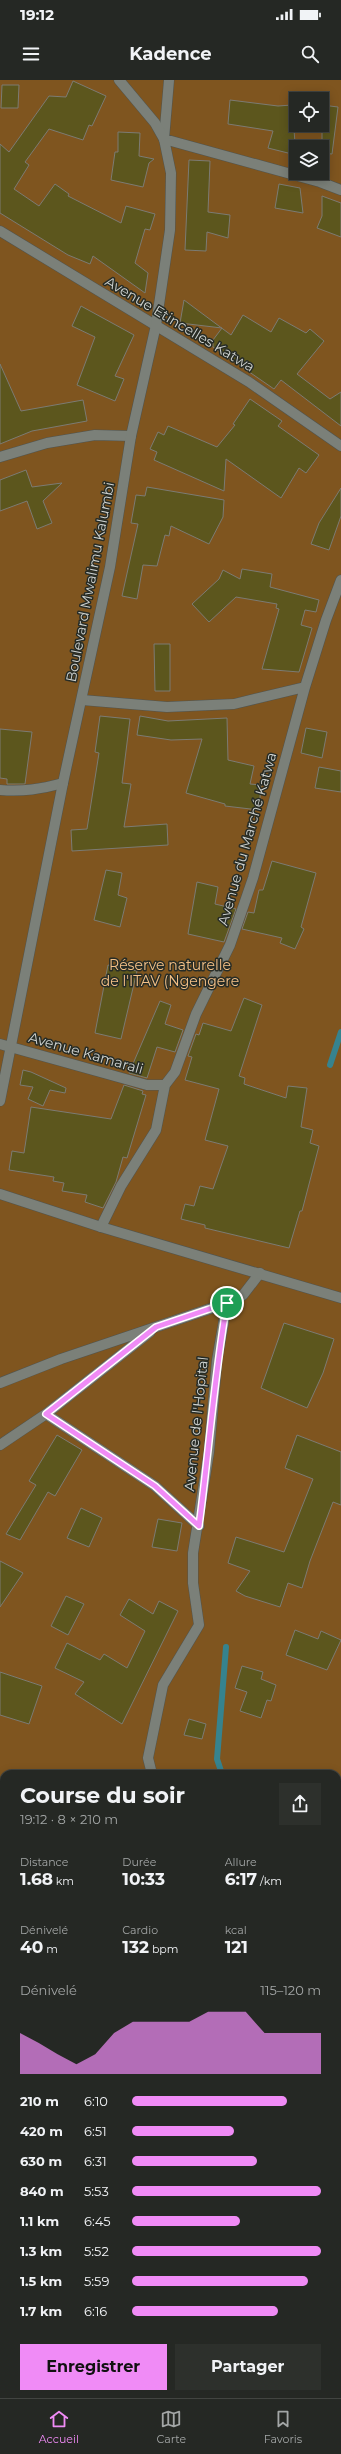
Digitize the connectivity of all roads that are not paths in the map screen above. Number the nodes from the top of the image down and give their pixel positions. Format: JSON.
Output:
{"nodes":[{"id":1,"x":119,"y":80,"type":"edge"},
{"id":2,"x":169,"y":80,"type":"edge"},
{"id":3,"x":164,"y":139,"type":"junction"},
{"id":4,"x":341,"y":190,"type":"edge"},
{"id":5,"x":0,"y":230,"type":"edge"},
{"id":6,"x":156,"y":325,"type":"junction"},
{"id":7,"x":131,"y":436,"type":"junction"},
{"id":8,"x":341,"y":446,"type":"edge"},
{"id":9,"x":0,"y":457,"type":"edge"},
{"id":10,"x":341,"y":580,"type":"edge"},
{"id":11,"x":305,"y":687,"type":"junction"},
{"id":12,"x":82,"y":700,"type":"junction"},
{"id":13,"x":63,"y":782,"type":"junction"},
{"id":14,"x":0,"y":790,"type":"edge"},
{"id":15,"x":5,"y":1045,"type":"edge"},
{"id":16,"x":165,"y":1086,"type":"junction"},
{"id":17,"x":0,"y":1101,"type":"edge"},
{"id":18,"x":0,"y":1194,"type":"edge"},
{"id":19,"x":101,"y":1227,"type":"junction"},
{"id":20,"x":260,"y":1273,"type":"junction"},
{"id":21,"x":341,"y":1298,"type":"edge"},
{"id":22,"x":227,"y":1303,"type":"junction"},
{"id":23,"x":156,"y":1327,"type":"junction"},
{"id":24,"x":0,"y":1383,"type":"edge"},
{"id":25,"x":46,"y":1414,"type":"junction"},
{"id":26,"x":0,"y":1445,"type":"edge"},
{"id":27,"x":199,"y":1526,"type":"junction"},
{"id":28,"x":151,"y":1770,"type":"edge"}],
"edges":[{"from":1,"to":3,"type":"street","name":"Boulevard Mwalimu Kalumbi"},
{"from":2,"to":3,"type":"street"},
{"from":3,"to":4,"type":"street"},
{"from":3,"to":6,"type":"street","name":"Boulevard Mwalimu Kalumbi"},
{"from":5,"to":6,"type":"street","name":"Avenue Etincelles Katwa"},
{"from":6,"to":7,"type":"street","name":"Boulevard Mwalimu Kalumbi"},
{"from":6,"to":8,"type":"street","name":"Avenue Etincelles Katwa"},
{"from":7,"to":9,"type":"street"},
{"from":7,"to":12,"type":"street","name":"Boulevard Mwalimu Kalumbi"},
{"from":10,"to":11,"type":"street","name":"Avenue du Marché Katwa"},
{"from":11,"to":12,"type":"street"},
{"from":11,"to":16,"type":"street","name":"Avenue du Marché Katwa"},
{"from":12,"to":13,"type":"street","name":"Boulevard Mwalimu Kalumbi"},
{"from":13,"to":14,"type":"street"},
{"from":13,"to":15,"type":"street","name":"Boulevard Mwalimu Kalumbi"},
{"from":15,"to":16,"type":"street","name":"Avenue Kamarali"},
{"from":15,"to":17,"type":"street","name":"Boulevard Mwalimu Kalumbi"},
{"from":16,"to":19,"type":"street","name":"Avenue du Marché Katwa"},
{"from":18,"to":19,"type":"street"},
{"from":19,"to":20,"type":"street"},
{"from":20,"to":21,"type":"street"},
{"from":20,"to":22,"type":"street"},
{"from":22,"to":23,"type":"street"},
{"from":22,"to":27,"type":"street","name":"Avenue de l'Hopital"},
{"from":23,"to":24,"type":"street"},
{"from":23,"to":25,"type":"street"},
{"from":25,"to":26,"type":"street"},
{"from":25,"to":27,"type":"street"},
{"from":27,"to":28,"type":"street","name":"Avenue de l'Hopital"}]}
